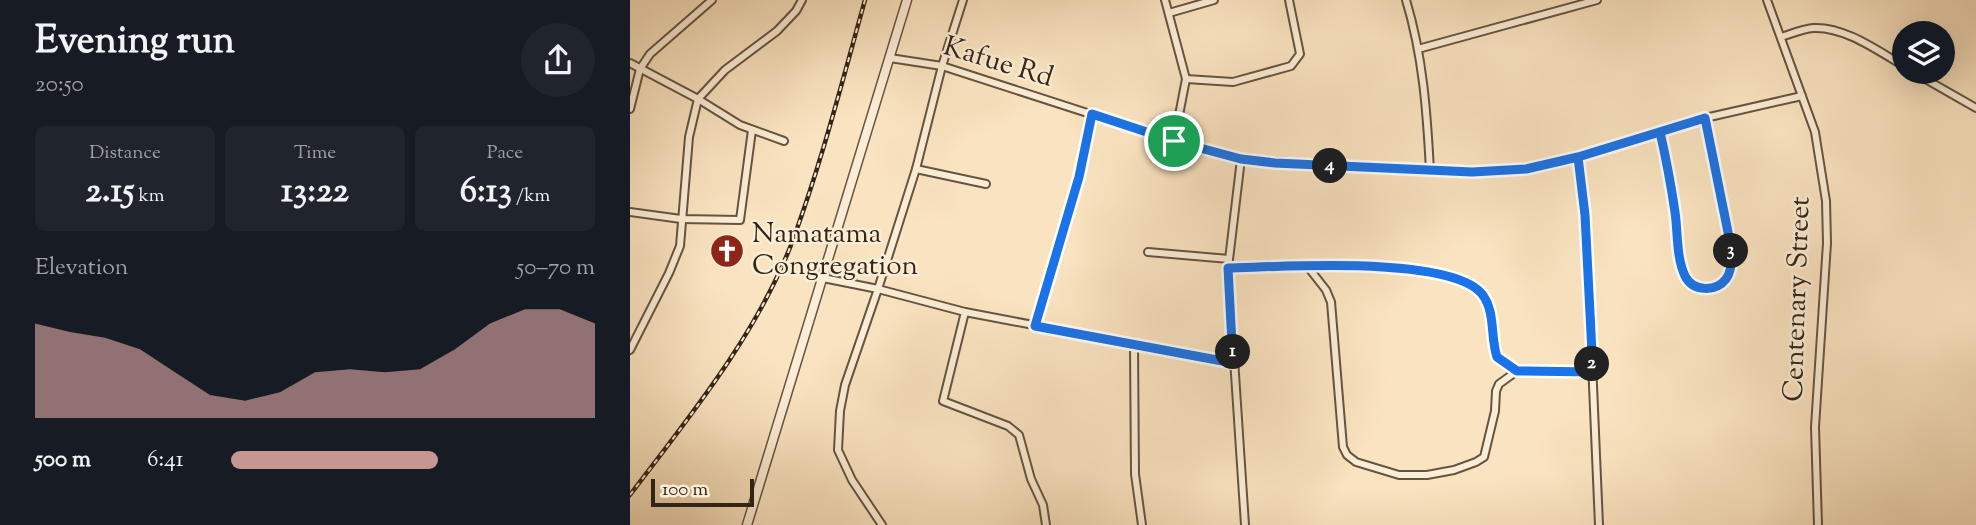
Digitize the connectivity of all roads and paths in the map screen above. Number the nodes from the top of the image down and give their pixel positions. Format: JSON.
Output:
{"nodes":[{"id":1,"x":712,"y":0,"type":"edge"},
{"id":2,"x":802,"y":0,"type":"edge"},
{"id":3,"x":907,"y":0,"type":"edge"},
{"id":4,"x":963,"y":0,"type":"edge"},
{"id":5,"x":1165,"y":0,"type":"edge"},
{"id":6,"x":1214,"y":0,"type":"edge"},
{"id":7,"x":1289,"y":0,"type":"edge"},
{"id":8,"x":1406,"y":0,"type":"edge"},
{"id":9,"x":1597,"y":0,"type":"edge"},
{"id":10,"x":1767,"y":0,"type":"edge"},
{"id":11,"x":1169,"y":13,"type":"junction"},
{"id":12,"x":1781,"y":37,"type":"junction"},
{"id":13,"x":1418,"y":49,"type":"junction"},
{"id":14,"x":890,"y":58,"type":"junction"},
{"id":15,"x":1892,"y":59,"type":"edge"},
{"id":16,"x":630,"y":63,"type":"edge"},
{"id":17,"x":942,"y":66,"type":"junction"},
{"id":18,"x":639,"y":69,"type":"junction"},
{"id":19,"x":1186,"y":79,"type":"junction"},
{"id":20,"x":1934,"y":84,"type":"edge"},
{"id":21,"x":1802,"y":96,"type":"junction"},
{"id":22,"x":698,"y":99,"type":"junction"},
{"id":23,"x":630,"y":108,"type":"edge"},
{"id":24,"x":1976,"y":108,"type":"edge"},
{"id":25,"x":1092,"y":114,"type":"junction"},
{"id":26,"x":1705,"y":118,"type":"junction"},
{"id":27,"x":752,"y":130,"type":"junction"},
{"id":28,"x":1660,"y":132,"type":"junction"},
{"id":29,"x":784,"y":141,"type":"dead end"},
{"id":30,"x":1174,"y":141,"type":"junction"},
{"id":31,"x":1578,"y":157,"type":"junction"},
{"id":32,"x":1241,"y":159,"type":"junction"},
{"id":33,"x":916,"y":169,"type":"junction"},
{"id":34,"x":1430,"y":171,"type":"junction"},
{"id":35,"x":986,"y":184,"type":"dead end"},
{"id":36,"x":630,"y":212,"type":"edge"},
{"id":37,"x":681,"y":219,"type":"junction"},
{"id":38,"x":1148,"y":252,"type":"dead end"},
{"id":39,"x":1229,"y":259,"type":"junction"},
{"id":40,"x":1308,"y":267,"type":"junction"},
{"id":41,"x":1228,"y":268,"type":"junction"},
{"id":42,"x":823,"y":278,"type":"junction"},
{"id":43,"x":878,"y":289,"type":"junction"},
{"id":44,"x":965,"y":312,"type":"junction"},
{"id":45,"x":1035,"y":326,"type":"junction"},
{"id":46,"x":1134,"y":345,"type":"junction"},
{"id":47,"x":630,"y":350,"type":"edge"},
{"id":48,"x":1233,"y":363,"type":"junction"},
{"id":49,"x":1517,"y":371,"type":"junction"},
{"id":50,"x":1593,"y":372,"type":"junction"},
{"id":51,"x":747,"y":525,"type":"edge"},
{"id":52,"x":882,"y":525,"type":"edge"},
{"id":53,"x":1046,"y":525,"type":"edge"},
{"id":54,"x":1142,"y":525,"type":"edge"},
{"id":55,"x":1245,"y":525,"type":"edge"},
{"id":56,"x":1599,"y":525,"type":"edge"},
{"id":57,"x":1818,"y":525,"type":"edge"}],
"edges":[{"from":1,"to":18,"type":"street"},
{"from":2,"to":22,"type":"street"},
{"from":3,"to":14,"type":"street"},
{"from":4,"to":17,"type":"street"},
{"from":5,"to":11,"type":"street"},
{"from":6,"to":11,"type":"street"},
{"from":7,"to":19,"type":"street"},
{"from":8,"to":13,"type":"street"},
{"from":9,"to":13,"type":"street"},
{"from":10,"to":12,"type":"street","name":"Centenary Street"},
{"from":11,"to":19,"type":"street"},
{"from":12,"to":15,"type":"street"},
{"from":12,"to":21,"type":"street","name":"Centenary Street"},
{"from":13,"to":34,"type":"street"},
{"from":14,"to":17,"type":"street","name":"Kafue Rd"},
{"from":14,"to":42,"type":"street"},
{"from":16,"to":18,"type":"street"},
{"from":17,"to":25,"type":"street","name":"Kafue Rd"},
{"from":17,"to":33,"type":"street"},
{"from":18,"to":22,"type":"street"},
{"from":18,"to":23,"type":"street"},
{"from":19,"to":30,"type":"street"},
{"from":20,"to":24,"type":"street"},
{"from":21,"to":26,"type":"street","name":"Kafue Rd"},
{"from":21,"to":57,"type":"street","name":"Centenary Street"},
{"from":22,"to":27,"type":"street"},
{"from":22,"to":37,"type":"street"},
{"from":25,"to":30,"type":"street","name":"Kafue Rd"},
{"from":25,"to":45,"type":"street"},
{"from":26,"to":28,"type":"street","name":"Kafue Rd"},
{"from":26,"to":28,"type":"street"},
{"from":27,"to":29,"type":"street"},
{"from":27,"to":37,"type":"street"},
{"from":28,"to":31,"type":"street","name":"Kafue Rd"},
{"from":30,"to":32,"type":"street","name":"Kafue Rd"},
{"from":31,"to":34,"type":"street","name":"Kafue Rd"},
{"from":31,"to":50,"type":"street"},
{"from":32,"to":34,"type":"street","name":"Kafue Rd"},
{"from":32,"to":39,"type":"street"},
{"from":33,"to":35,"type":"street"},
{"from":33,"to":43,"type":"street"},
{"from":36,"to":37,"type":"street"},
{"from":37,"to":47,"type":"street"},
{"from":38,"to":39,"type":"street"},
{"from":39,"to":41,"type":"street"},
{"from":40,"to":41,"type":"street"},
{"from":40,"to":49,"type":"street"},
{"from":40,"to":49,"type":"street"},
{"from":41,"to":48,"type":"street"},
{"from":42,"to":43,"type":"street"},
{"from":42,"to":51,"type":"street"},
{"from":43,"to":44,"type":"street"},
{"from":43,"to":52,"type":"street"},
{"from":44,"to":45,"type":"street"},
{"from":44,"to":53,"type":"street"},
{"from":45,"to":46,"type":"street"},
{"from":46,"to":48,"type":"street"},
{"from":46,"to":54,"type":"street"},
{"from":48,"to":55,"type":"street"},
{"from":49,"to":50,"type":"street"},
{"from":50,"to":56,"type":"street"}]}
